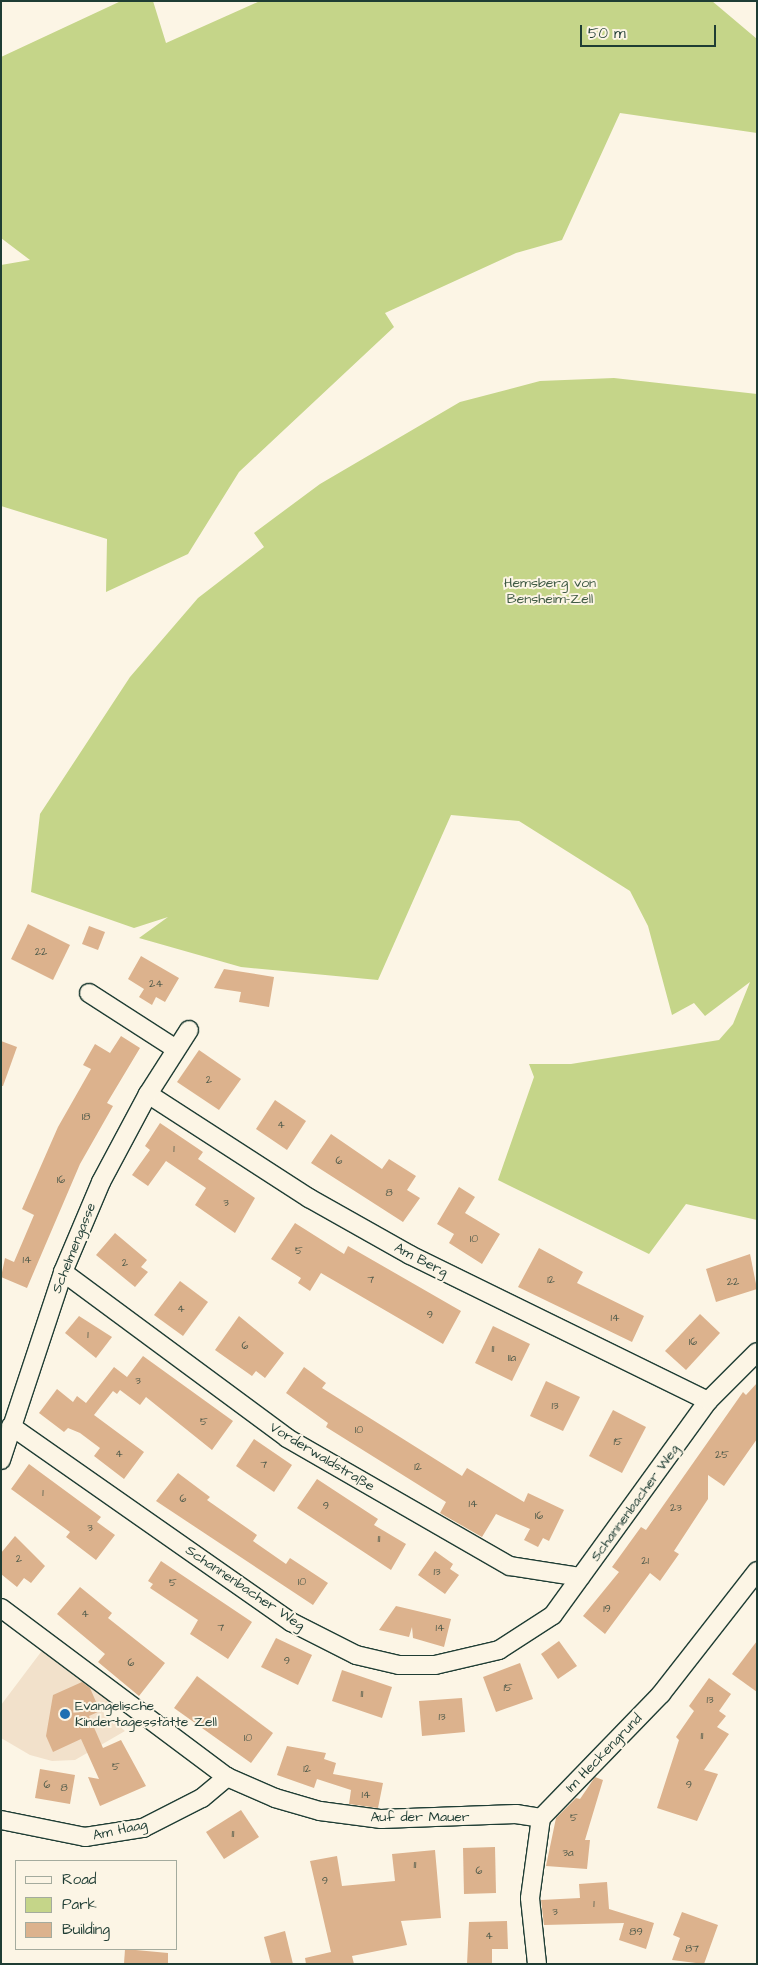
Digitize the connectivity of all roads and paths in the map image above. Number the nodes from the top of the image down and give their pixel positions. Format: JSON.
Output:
{"nodes":[{"id":1,"x":89,"y":993,"type":"dead end"},
{"id":2,"x":189,"y":1030,"type":"dead end"},
{"id":3,"x":176,"y":1049,"type":"junction"},
{"id":4,"x":148,"y":1094,"type":"junction"},
{"id":5,"x":63,"y":1272,"type":"junction"},
{"id":6,"x":757,"y":1352,"type":"edge"},
{"id":7,"x":708,"y":1401,"type":"junction"},
{"id":8,"x":11,"y":1426,"type":"junction"},
{"id":9,"x":1,"y":1460,"type":"edge"},
{"id":10,"x":757,"y":1571,"type":"edge"},
{"id":11,"x":580,"y":1577,"type":"junction"},
{"id":12,"x":1,"y":1608,"type":"edge"},
{"id":13,"x":227,"y":1777,"type":"junction"},
{"id":14,"x":541,"y":1818,"type":"junction"},
{"id":15,"x":1,"y":1820,"type":"edge"},
{"id":16,"x":537,"y":1964,"type":"edge"}],
"edges":[{"from":1,"to":3,"type":"street"},
{"from":2,"to":3,"type":"street","name":"Schelmengasse"},
{"from":3,"to":4,"type":"street","name":"Schelmengasse"},
{"from":4,"to":5,"type":"street","name":"Schelmengasse"},
{"from":4,"to":7,"type":"street","name":"Am Berg"},
{"from":5,"to":8,"type":"street","name":"Schelmengasse"},
{"from":5,"to":11,"type":"street","name":"Vorderwaldstraße"},
{"from":6,"to":7,"type":"street","name":"Schannenbacher Weg"},
{"from":7,"to":11,"type":"street","name":"Schannenbacher Weg"},
{"from":8,"to":9,"type":"street","name":"Schelmengasse"},
{"from":8,"to":11,"type":"street","name":"Schannenbacher Weg"},
{"from":10,"to":14,"type":"street","name":"Im Heckengrund"},
{"from":12,"to":13,"type":"street","name":"Auf der Mauer"},
{"from":13,"to":14,"type":"street","name":"Auf der Mauer"},
{"from":13,"to":15,"type":"street","name":"Am Haag"},
{"from":14,"to":16,"type":"street"}]}
